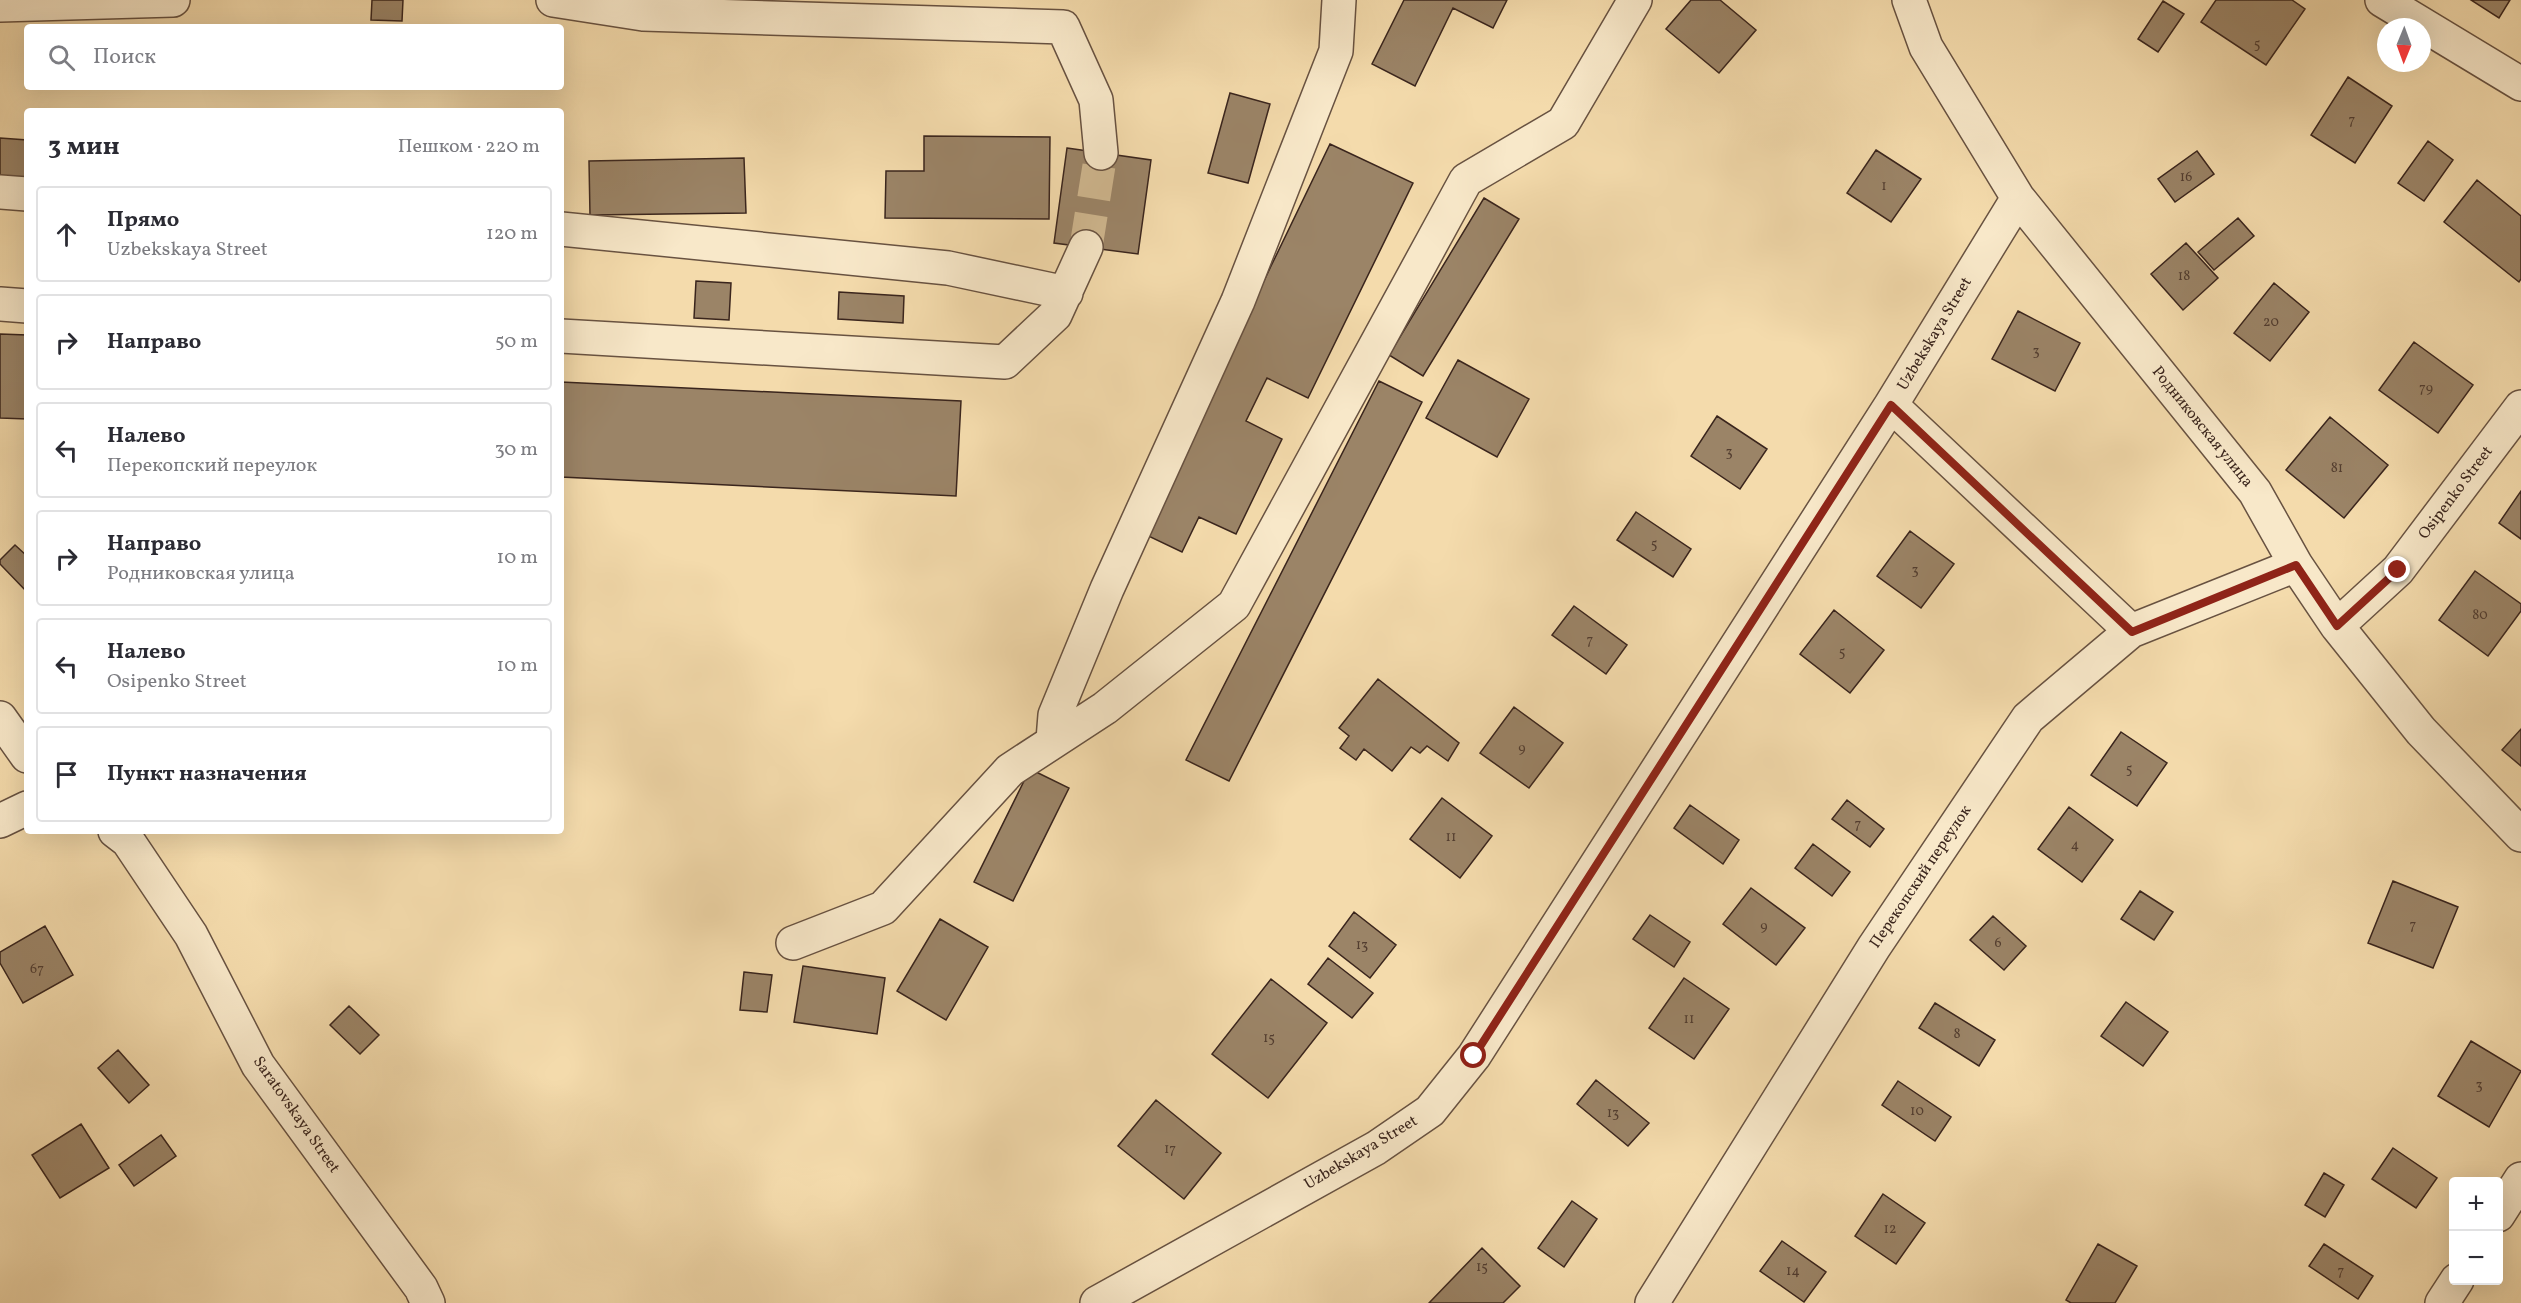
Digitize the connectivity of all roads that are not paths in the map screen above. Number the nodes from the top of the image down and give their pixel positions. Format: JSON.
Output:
{"nodes":[{"id":1,"x":173,"y":0,"type":"edge"},
{"id":2,"x":553,"y":0,"type":"edge"},
{"id":3,"x":1339,"y":0,"type":"edge"},
{"id":4,"x":1635,"y":0,"type":"edge"},
{"id":5,"x":1909,"y":0,"type":"edge"},
{"id":6,"x":2382,"y":0,"type":"edge"},
{"id":7,"x":0,"y":4,"type":"edge"},
{"id":8,"x":2521,"y":84,"type":"edge"},
{"id":9,"x":1101,"y":153,"type":"tunnel mouth"},
{"id":10,"x":0,"y":192,"type":"edge"},
{"id":11,"x":24,"y":194,"type":"edge"},
{"id":12,"x":2018,"y":198,"type":"junction"},
{"id":13,"x":564,"y":229,"type":"edge"},
{"id":14,"x":1086,"y":247,"type":"tunnel mouth"},
{"id":15,"x":1066,"y":292,"type":"junction"},
{"id":16,"x":0,"y":304,"type":"edge"},
{"id":17,"x":24,"y":306,"type":"edge"},
{"id":18,"x":564,"y":336,"type":"edge"},
{"id":19,"x":1891,"y":405,"type":"junction"},
{"id":20,"x":2521,"y":407,"type":"edge"},
{"id":21,"x":2296,"y":565,"type":"junction"},
{"id":22,"x":2337,"y":626,"type":"junction"},
{"id":23,"x":2132,"y":632,"type":"junction"},
{"id":24,"x":0,"y":718,"type":"edge"},
{"id":25,"x":1053,"y":740,"type":"junction"},
{"id":26,"x":24,"y":752,"type":"edge"},
{"id":27,"x":24,"y":809,"type":"edge"},
{"id":28,"x":0,"y":821,"type":"edge"},
{"id":29,"x":119,"y":834,"type":"edge"},
{"id":30,"x":2521,"y":836,"type":"edge"},
{"id":31,"x":793,"y":943,"type":"dead end"},
{"id":32,"x":2521,"y":1179,"type":"edge"},
{"id":33,"x":2503,"y":1208,"type":"edge"},
{"id":34,"x":2454,"y":1285,"type":"edge"},
{"id":35,"x":428,"y":1303,"type":"edge"},
{"id":36,"x":1097,"y":1303,"type":"edge"},
{"id":37,"x":1652,"y":1303,"type":"edge"},
{"id":38,"x":2442,"y":1303,"type":"edge"}],
"edges":[{"from":1,"to":7,"type":"street"},
{"from":2,"to":9,"type":"street"},
{"from":3,"to":25,"type":"street"},
{"from":4,"to":25,"type":"street"},
{"from":5,"to":12,"type":"street","name":"Родниковская улица"},
{"from":6,"to":8,"type":"street"},
{"from":10,"to":11,"type":"street"},
{"from":12,"to":19,"type":"street","name":"Uzbekskaya Street"},
{"from":12,"to":21,"type":"street","name":"Родниковская улица"},
{"from":13,"to":15,"type":"street"},
{"from":14,"to":15,"type":"street"},
{"from":15,"to":18,"type":"street"},
{"from":16,"to":17,"type":"street"},
{"from":19,"to":23,"type":"street"},
{"from":19,"to":36,"type":"street","name":"Uzbekskaya Street"},
{"from":20,"to":22,"type":"street","name":"Osipenko Street"},
{"from":21,"to":22,"type":"street","name":"Родниковская улица"},
{"from":21,"to":23,"type":"street","name":"Перекопский переулок"},
{"from":22,"to":30,"type":"street","name":"Родниковская улица"},
{"from":23,"to":37,"type":"street","name":"Перекопский переулок"},
{"from":24,"to":26,"type":"street"},
{"from":25,"to":31,"type":"street"},
{"from":27,"to":28,"type":"street"},
{"from":29,"to":35,"type":"street","name":"Saratovskaya Street"},
{"from":32,"to":33,"type":"street"},
{"from":34,"to":38,"type":"street"}]}
